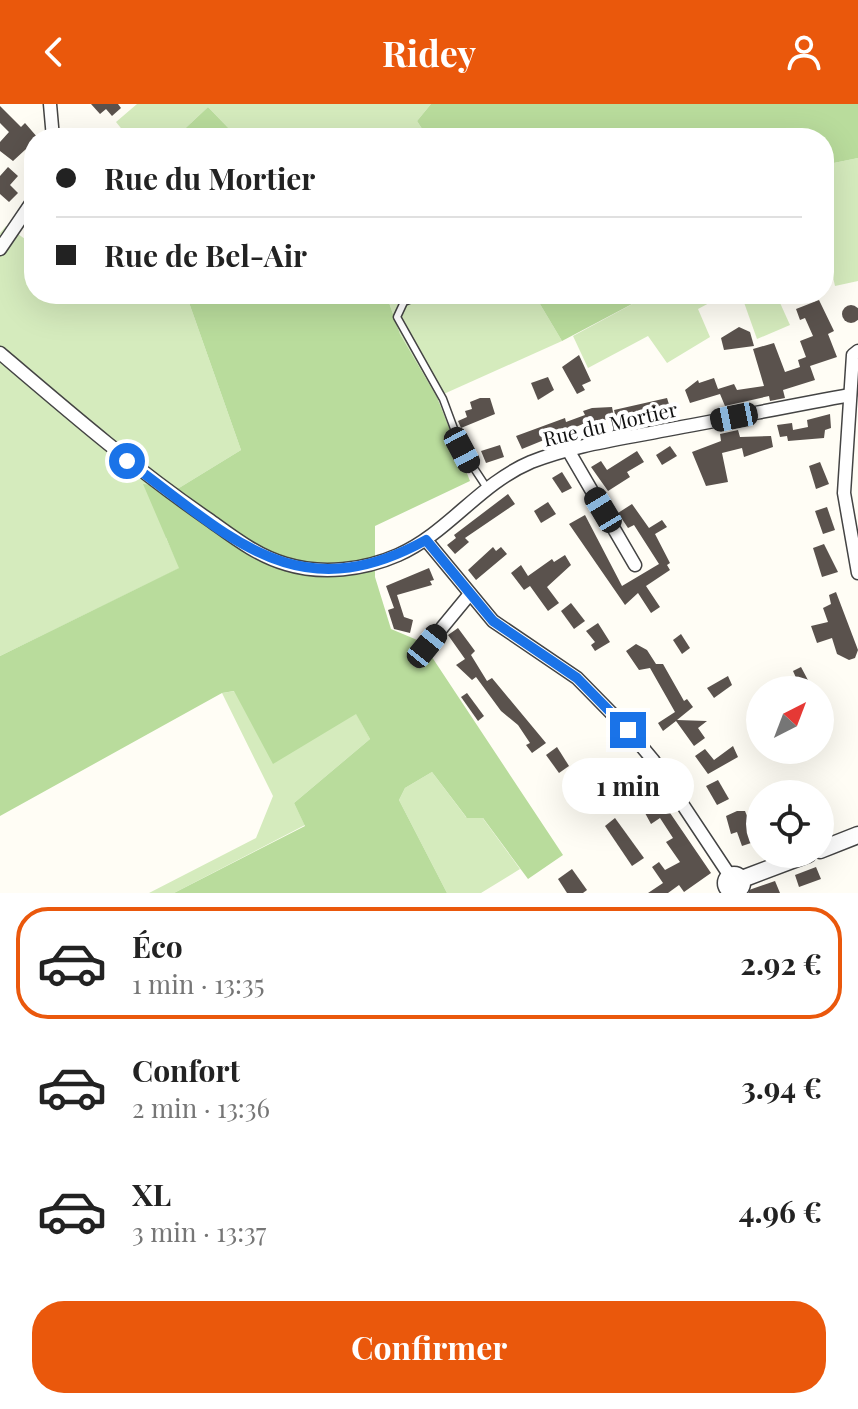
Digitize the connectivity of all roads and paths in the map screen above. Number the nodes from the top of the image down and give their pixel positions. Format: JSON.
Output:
{"nodes":[{"id":1,"x":50,"y":104,"type":"edge"},
{"id":2,"x":52,"y":128,"type":"edge"},
{"id":3,"x":24,"y":214,"type":"edge"},
{"id":4,"x":0,"y":249,"type":"edge"},
{"id":5,"x":403,"y":304,"type":"edge"},
{"id":6,"x":858,"y":351,"type":"edge"},
{"id":7,"x":0,"y":353,"type":"edge"},
{"id":8,"x":850,"y":395,"type":"junction"},
{"id":9,"x":568,"y":450,"type":"junction"},
{"id":10,"x":487,"y":488,"type":"junction"},
{"id":11,"x":426,"y":540,"type":"junction"},
{"id":12,"x":635,"y":565,"type":"dead end"},
{"id":13,"x":858,"y":573,"type":"edge"},
{"id":14,"x":469,"y":595,"type":"junction"},
{"id":15,"x":427,"y":646,"type":"dead end"},
{"id":16,"x":858,"y":835,"type":"edge"},
{"id":17,"x":834,"y":844,"type":"edge"},
{"id":18,"x":775,"y":868,"type":"edge"},
{"id":19,"x":732,"y":886,"type":"edge"}],
"edges":[{"from":1,"to":2,"type":"street"},
{"from":3,"to":4,"type":"street"},
{"from":5,"to":10,"type":"lane"},
{"from":6,"to":8,"type":"street"},
{"from":7,"to":11,"type":"street","name":"Rue du Mortier"},
{"from":8,"to":9,"type":"street","name":"Rue du Mortier"},
{"from":8,"to":13,"type":"street"},
{"from":9,"to":10,"type":"street","name":"Rue du Mortier"},
{"from":9,"to":12,"type":"street"},
{"from":10,"to":11,"type":"street","name":"Rue du Mortier"},
{"from":11,"to":14,"type":"street"},
{"from":14,"to":15,"type":"street"},
{"from":14,"to":19,"type":"street"},
{"from":16,"to":17,"type":"street"},
{"from":18,"to":19,"type":"street"}]}
